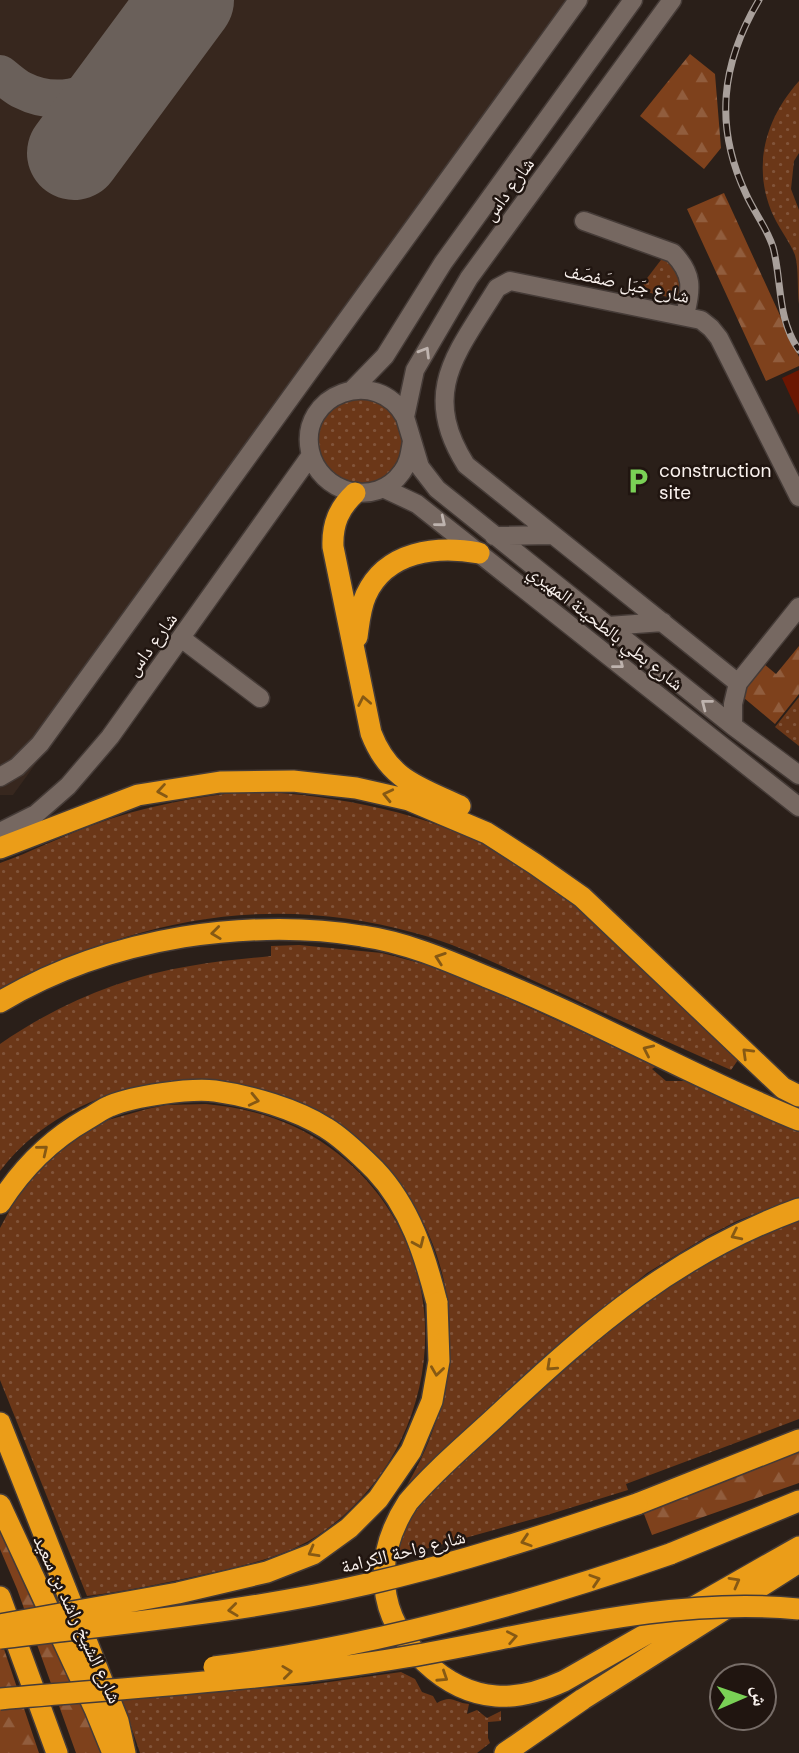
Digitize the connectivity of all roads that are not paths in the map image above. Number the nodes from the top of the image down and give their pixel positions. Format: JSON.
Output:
{"nodes":[{"id":1,"x":578,"y":0,"type":"edge"},
{"id":2,"x":633,"y":0,"type":"edge"},
{"id":3,"x":672,"y":0,"type":"edge"},
{"id":4,"x":584,"y":221,"type":"dead end"},
{"id":5,"x":510,"y":281,"type":"junction"},
{"id":6,"x":467,"y":282,"type":"junction"},
{"id":7,"x":488,"y":304,"type":"junction"},
{"id":8,"x":685,"y":316,"type":"junction"},
{"id":9,"x":351,"y":391,"type":"junction"},
{"id":10,"x":405,"y":417,"type":"junction"},
{"id":11,"x":412,"y":442,"type":"junction"},
{"id":12,"x":311,"y":456,"type":"junction"},
{"id":13,"x":383,"y":488,"type":"junction"},
{"id":14,"x":355,"y":493,"type":"junction"},
{"id":15,"x":799,"y":497,"type":"edge"},
{"id":16,"x":518,"y":507,"type":"junction"},
{"id":17,"x":553,"y":535,"type":"junction"},
{"id":18,"x":494,"y":536,"type":"junction"},
{"id":19,"x":479,"y":553,"type":"junction"},
{"id":20,"x":628,"y":595,"type":"junction"},
{"id":21,"x":799,"y":607,"type":"edge"},
{"id":22,"x":663,"y":622,"type":"junction"},
{"id":23,"x":608,"y":626,"type":"junction"},
{"id":24,"x":181,"y":638,"type":"junction"},
{"id":25,"x":355,"y":656,"type":"junction"},
{"id":26,"x":738,"y":683,"type":"junction"},
{"id":27,"x":260,"y":698,"type":"dead end"},
{"id":28,"x":733,"y":726,"type":"junction"},
{"id":29,"x":799,"y":775,"type":"edge"},
{"id":30,"x":0,"y":777,"type":"edge"},
{"id":31,"x":799,"y":807,"type":"edge"},
{"id":32,"x":0,"y":832,"type":"edge"},
{"id":33,"x":0,"y":848,"type":"edge"},
{"id":34,"x":639,"y":951,"type":"junction"},
{"id":35,"x":0,"y":1002,"type":"edge"},
{"id":36,"x":799,"y":1096,"type":"edge"},
{"id":37,"x":799,"y":1120,"type":"edge"},
{"id":38,"x":0,"y":1203,"type":"edge"},
{"id":39,"x":799,"y":1209,"type":"edge"},
{"id":40,"x":0,"y":1423,"type":"edge"},
{"id":41,"x":799,"y":1440,"type":"edge"},
{"id":42,"x":799,"y":1501,"type":"edge"},
{"id":43,"x":0,"y":1504,"type":"edge"},
{"id":44,"x":799,"y":1547,"type":"edge"},
{"id":45,"x":799,"y":1562,"type":"edge"},
{"id":46,"x":0,"y":1597,"type":"edge"},
{"id":47,"x":799,"y":1609,"type":"edge"},
{"id":48,"x":0,"y":1625,"type":"edge"},
{"id":49,"x":0,"y":1638,"type":"edge"},
{"id":50,"x":0,"y":1697,"type":"edge"},
{"id":51,"x":57,"y":1753,"type":"edge"},
{"id":52,"x":113,"y":1753,"type":"edge"},
{"id":53,"x":125,"y":1753,"type":"edge"},
{"id":54,"x":505,"y":1753,"type":"edge"}],
"edges":[{"from":1,"to":30,"type":"street"},
{"from":2,"to":9,"type":"street","name":"شارع داس"},
{"from":3,"to":6,"type":"street","name":"شارع داس"},
{"from":4,"to":8,"type":"street"},
{"from":5,"to":6,"type":"street","name":"شارع جَبَل صَفصَف"},
{"from":5,"to":7,"type":"street"},
{"from":5,"to":8,"type":"street","name":"شارع جَبَل صَفصَف"},
{"from":6,"to":7,"type":"street"},
{"from":10,"to":6,"type":"street","name":"شارع داس","one_way":true},
{"from":7,"to":16,"type":"street"},
{"from":8,"to":15,"type":"street","name":"شارع جَبَل صَفصَف"},
{"from":9,"to":10,"type":"street"},
{"from":9,"to":12,"type":"street"},
{"from":10,"to":11,"type":"street"},
{"from":11,"to":13,"type":"street"},
{"from":11,"to":18,"type":"street","name":"شارع بطي بالطحينة المهيري"},
{"from":12,"to":14,"type":"street"},
{"from":12,"to":24,"type":"street","name":"شارع داس"},
{"from":13,"to":14,"type":"street"},
{"from":13,"to":19,"type":"street","name":"شارع بطي بالطحينة المهيري","one_way":true},
{"from":14,"to":25,"type":"highway"},
{"from":16,"to":17,"type":"street"},
{"from":16,"to":18,"type":"street"},
{"from":17,"to":18,"type":"street"},
{"from":17,"to":20,"type":"street"},
{"from":18,"to":23,"type":"street","name":"شارع بطي بالطحينة المهيري"},
{"from":19,"to":25,"type":"highway"},
{"from":19,"to":31,"type":"street","name":"شارع بطي بالطحينة المهيري","one_way":true},
{"from":20,"to":22,"type":"street"},
{"from":20,"to":23,"type":"street"},
{"from":21,"to":26,"type":"street"},
{"from":22,"to":23,"type":"street"},
{"from":22,"to":26,"type":"street"},
{"from":28,"to":23,"type":"street","name":"شارع بطي بالطحينة المهيري","one_way":true},
{"from":24,"to":27,"type":"street"},
{"from":24,"to":32,"type":"street","name":"شارع داس"},
{"from":34,"to":25,"type":"highway","one_way":true},
{"from":26,"to":28,"type":"street"},
{"from":28,"to":29,"type":"street","name":"شارع بطي بالطحينة المهيري"},
{"from":34,"to":33,"type":"highway","one_way":true},
{"from":36,"to":34,"type":"highway","one_way":true},
{"from":37,"to":35,"type":"highway","one_way":true},
{"from":38,"to":48,"type":"highway","one_way":true,"bridge":true},
{"from":39,"to":44,"type":"highway","one_way":true},
{"from":40,"to":53,"type":"highway"},
{"from":41,"to":49,"type":"highway","name":"شارع واحة الكرامة","one_way":true,"bridge":true},
{"from":50,"to":42,"type":"highway","one_way":true,"bridge":true},
{"from":43,"to":52,"type":"highway","name":"شارع الشيخ راشد بن سعيد"},
{"from":45,"to":54,"type":"highway"},
{"from":46,"to":51,"type":"highway"},
{"from":50,"to":47,"type":"highway","one_way":true,"bridge":true}]}
